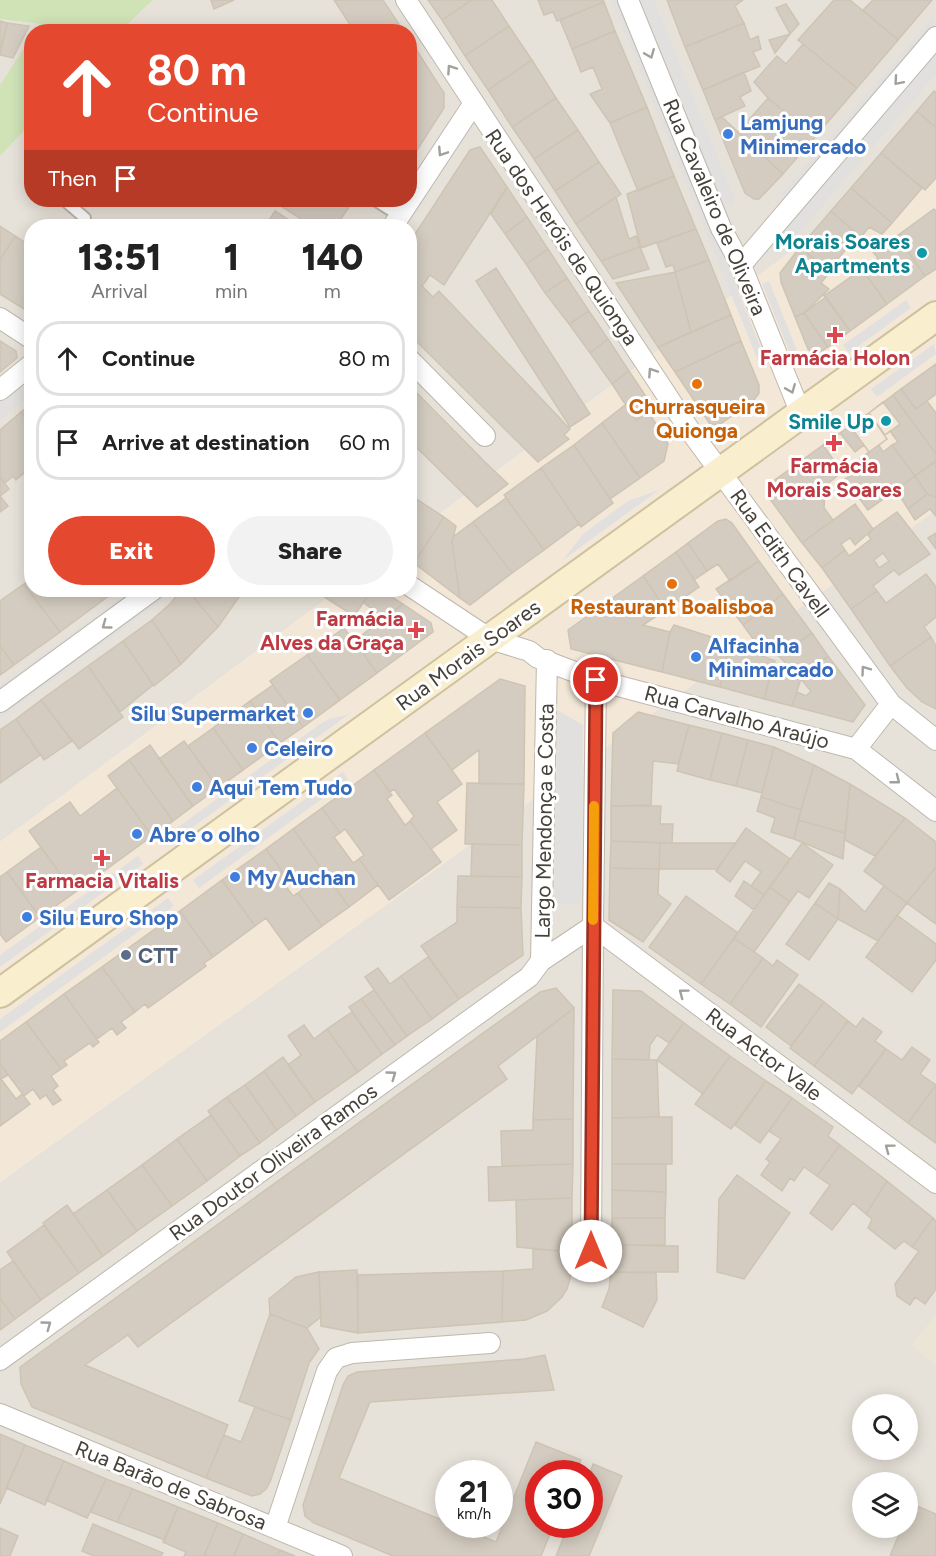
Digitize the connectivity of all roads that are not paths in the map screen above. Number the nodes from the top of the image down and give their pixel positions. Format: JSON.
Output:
{"nodes":[{"id":1,"x":405,"y":0,"type":"edge"},
{"id":2,"x":628,"y":0,"type":"edge"},
{"id":3,"x":936,"y":37,"type":"edge"},
{"id":4,"x":474,"y":103,"type":"junction"},
{"id":5,"x":417,"y":189,"type":"edge"},
{"id":6,"x":72,"y":207,"type":"edge"},
{"id":7,"x":382,"y":207,"type":"edge"},
{"id":8,"x":85,"y":218,"type":"dead end"},
{"id":9,"x":394,"y":219,"type":"edge"},
{"id":10,"x":741,"y":265,"type":"junction"},
{"id":11,"x":936,"y":316,"type":"edge"},
{"id":12,"x":0,"y":318,"type":"edge"},
{"id":13,"x":24,"y":334,"type":"edge"},
{"id":14,"x":417,"y":367,"type":"edge"},
{"id":15,"x":24,"y":370,"type":"edge"},
{"id":16,"x":0,"y":390,"type":"edge"},
{"id":17,"x":801,"y":414,"type":"junction"},
{"id":18,"x":485,"y":436,"type":"dead end"},
{"id":19,"x":721,"y":472,"type":"junction"},
{"id":20,"x":417,"y":591,"type":"edge"},
{"id":21,"x":143,"y":597,"type":"edge"},
{"id":22,"x":490,"y":639,"type":"junction"},
{"id":23,"x":547,"y":660,"type":"junction"},
{"id":24,"x":596,"y":680,"type":"junction"},
{"id":25,"x":0,"y":702,"type":"edge"},
{"id":26,"x":891,"y":704,"type":"junction"},
{"id":27,"x":936,"y":740,"type":"edge"},
{"id":28,"x":856,"y":749,"type":"junction"},
{"id":29,"x":933,"y":803,"type":"edge"},
{"id":30,"x":593,"y":926,"type":"junction"},
{"id":31,"x":541,"y":961,"type":"junction"},
{"id":32,"x":0,"y":993,"type":"edge"},
{"id":33,"x":936,"y":1183,"type":"edge"},
{"id":34,"x":591,"y":1251,"type":"dead end"},
{"id":35,"x":490,"y":1343,"type":"dead end"},
{"id":36,"x":0,"y":1360,"type":"edge"},
{"id":37,"x":0,"y":1414,"type":"edge"},
{"id":38,"x":275,"y":1528,"type":"junction"},
{"id":39,"x":342,"y":1556,"type":"edge"}],
"edges":[{"from":4,"to":1,"type":"street","name":"Rua dos Heróis de Quionga","one_way":true},
{"from":2,"to":10,"type":"street","name":"Rua Cavaleiro de Oliveira","one_way":true},
{"from":3,"to":10,"type":"street","one_way":true},
{"from":4,"to":5,"type":"street","one_way":true},
{"from":19,"to":4,"type":"street","name":"Rua dos Heróis de Quionga","one_way":true},
{"from":6,"to":8,"type":"lane"},
{"from":7,"to":9,"type":"lane"},
{"from":10,"to":17,"type":"street","name":"Rua Cavaleiro de Oliveira","one_way":true},
{"from":11,"to":17,"type":"main road","name":"Rua Morais Soares"},
{"from":12,"to":13,"type":"street"},
{"from":14,"to":18,"type":"street"},
{"from":15,"to":16,"type":"street"},
{"from":17,"to":19,"type":"main road","name":"Rua Morais Soares"},
{"from":19,"to":22,"type":"main road","name":"Rua Morais Soares"},
{"from":26,"to":19,"type":"street","name":"Rua Edith Cavell","one_way":true},
{"from":20,"to":22,"type":"street","name":"Rua Carvalho Araújo"},
{"from":21,"to":25,"type":"street","one_way":true},
{"from":22,"to":23,"type":"street","name":"Rua Carvalho Araújo"},
{"from":22,"to":32,"type":"main road","name":"Rua Morais Soares"},
{"from":23,"to":24,"type":"street","name":"Rua Carvalho Araújo"},
{"from":23,"to":31,"type":"street","name":"Largo Mendonça e Costa"},
{"from":24,"to":28,"type":"street","name":"Rua Carvalho Araújo"},
{"from":24,"to":30,"type":"street"},
{"from":26,"to":27,"type":"street","name":"Rua Edith Cavell"},
{"from":26,"to":28,"type":"street"},
{"from":28,"to":29,"type":"street","name":"Rua Carvalho Araújo","one_way":true},
{"from":30,"to":31,"type":"street","name":"Largo Mendonça e Costa"},
{"from":33,"to":30,"type":"street","name":"Rua Actor Vale","one_way":true},
{"from":30,"to":34,"type":"street"},
{"from":36,"to":31,"type":"street","name":"Rua Doutor Oliveira Ramos","one_way":true},
{"from":35,"to":38,"type":"street"},
{"from":37,"to":38,"type":"street","name":"Rua Barão de Sabrosa"},
{"from":38,"to":39,"type":"street","name":"Rua Barão de Sabrosa"}]}
